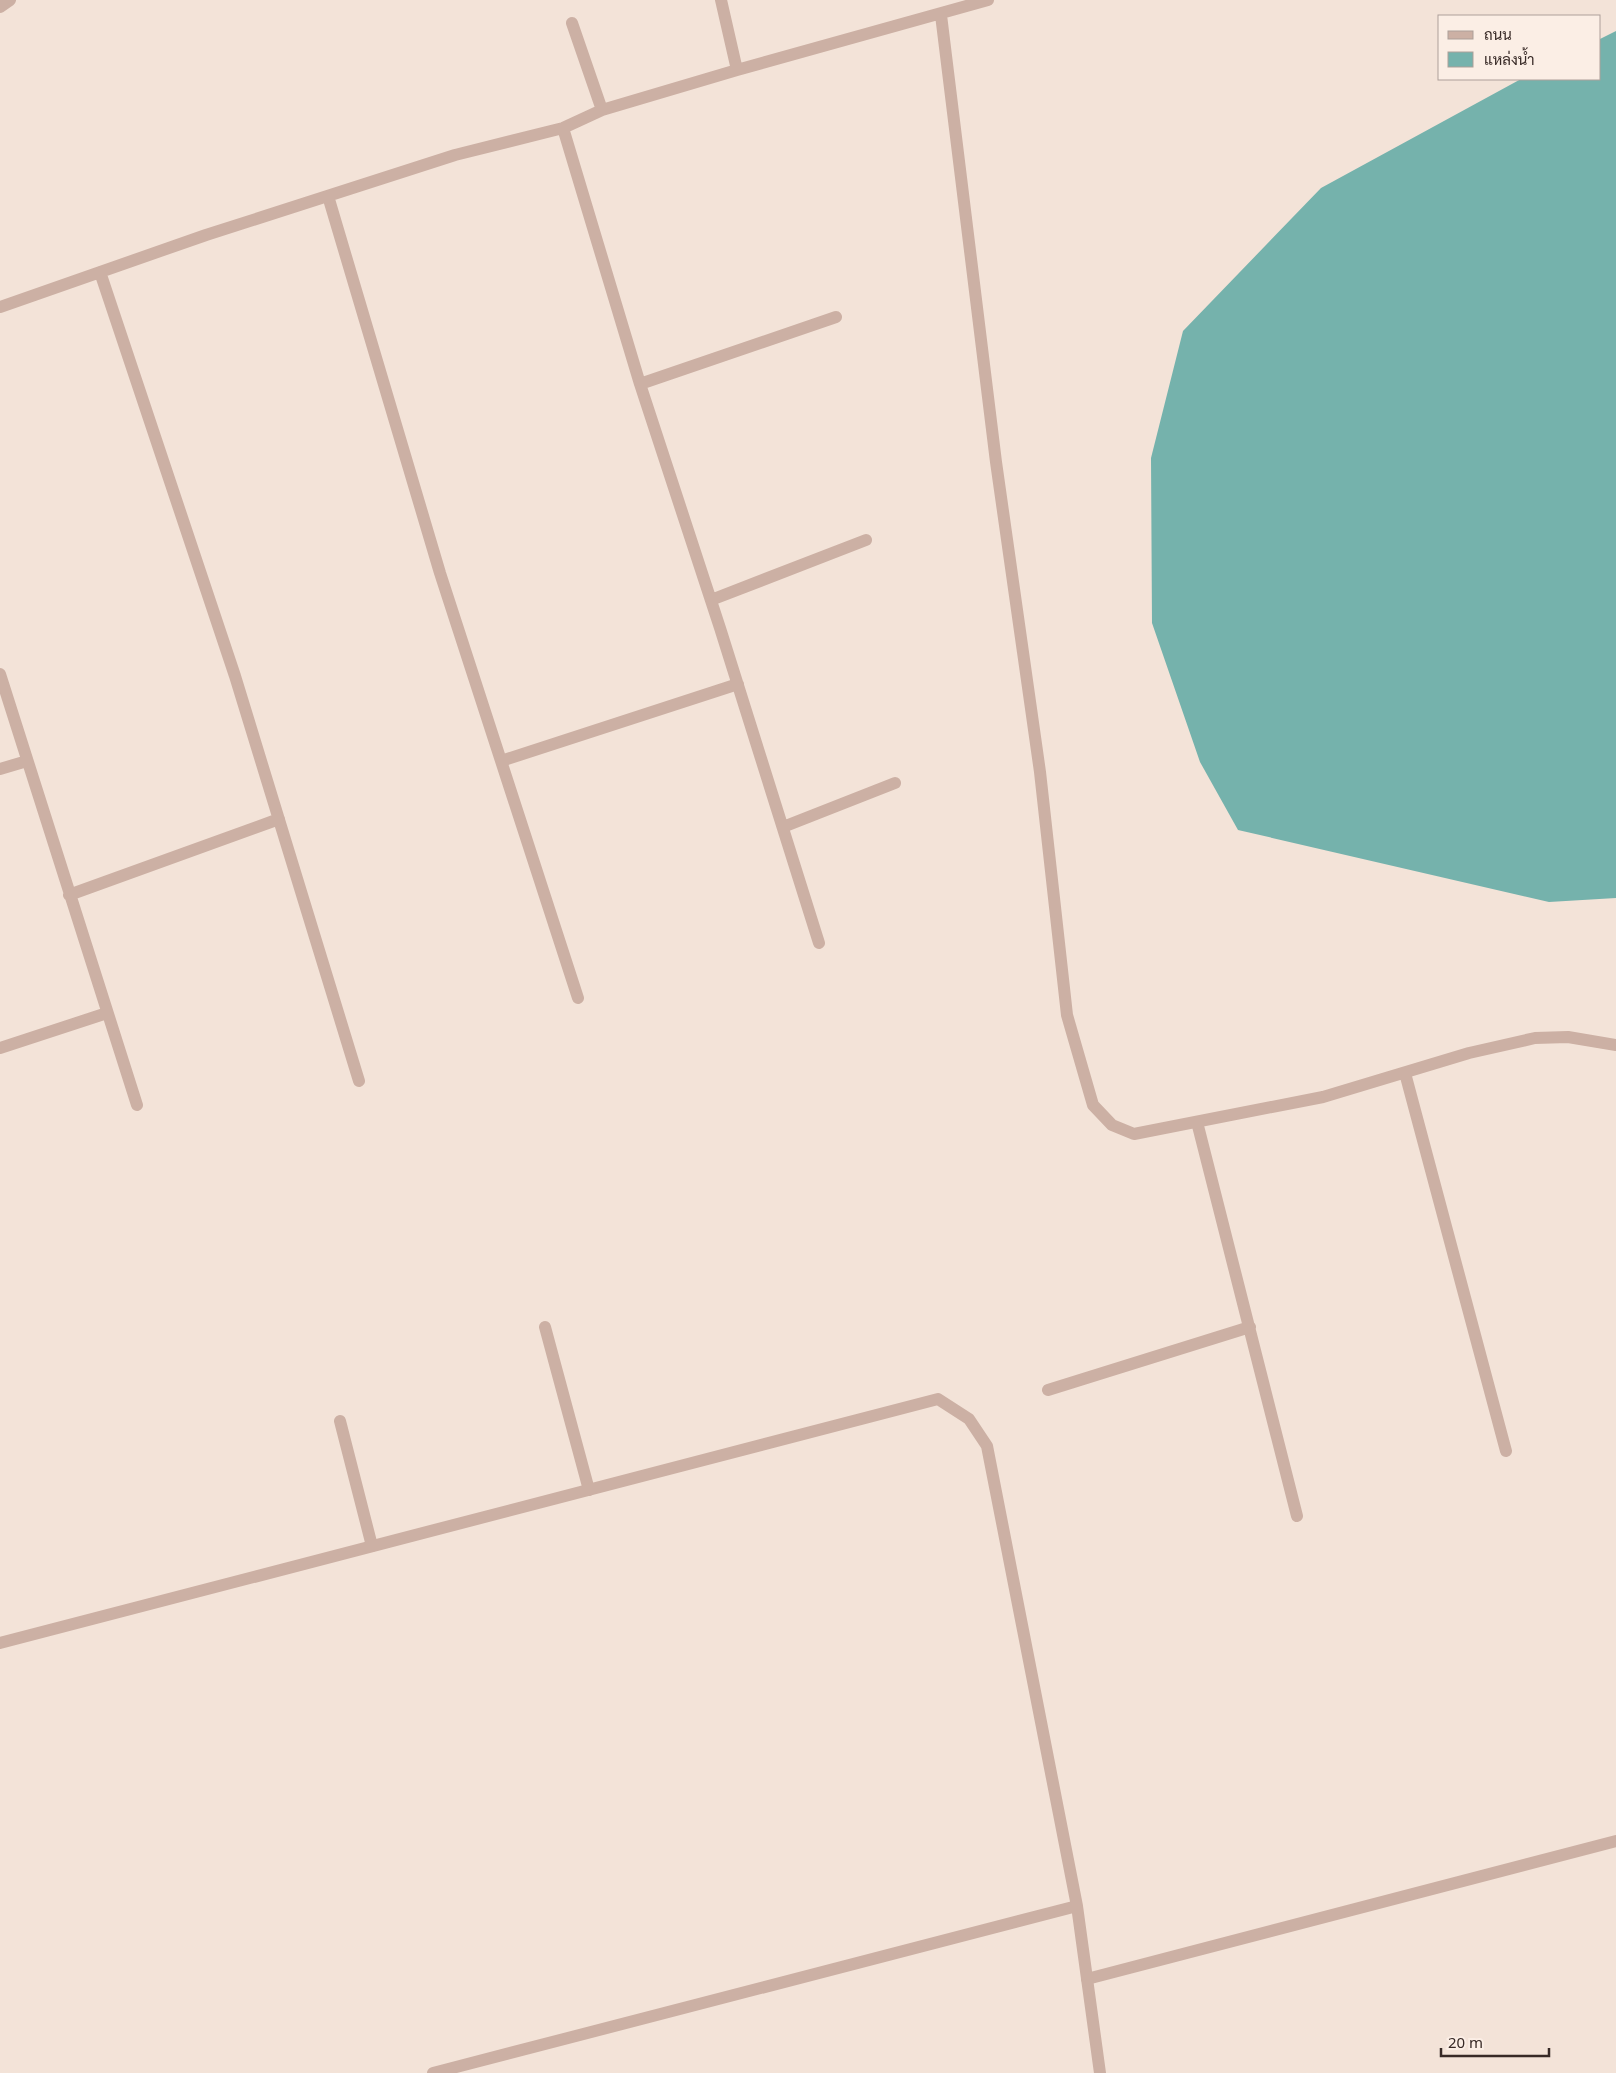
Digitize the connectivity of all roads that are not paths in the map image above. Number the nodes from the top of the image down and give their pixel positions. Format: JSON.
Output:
{"nodes":[{"id":1,"x":10,"y":0,"type":"edge"},
{"id":2,"x":721,"y":0,"type":"edge"},
{"id":3,"x":988,"y":0,"type":"edge"},
{"id":4,"x":0,"y":7,"type":"edge"},
{"id":5,"x":941,"y":15,"type":"junction"},
{"id":6,"x":572,"y":23,"type":"dead end"},
{"id":7,"x":737,"y":70,"type":"junction"},
{"id":8,"x":602,"y":110,"type":"junction"},
{"id":9,"x":563,"y":128,"type":"junction"},
{"id":10,"x":328,"y":196,"type":"junction"},
{"id":11,"x":100,"y":272,"type":"junction"},
{"id":12,"x":0,"y":307,"type":"edge"},
{"id":13,"x":836,"y":317,"type":"dead end"},
{"id":14,"x":640,"y":384,"type":"junction"},
{"id":15,"x":866,"y":540,"type":"dead end"},
{"id":16,"x":711,"y":600,"type":"junction"},
{"id":17,"x":0,"y":674,"type":"edge"},
{"id":18,"x":738,"y":684,"type":"junction"},
{"id":19,"x":27,"y":761,"type":"junction"},
{"id":20,"x":501,"y":761,"type":"junction"},
{"id":21,"x":0,"y":769,"type":"edge"},
{"id":22,"x":895,"y":783,"type":"dead end"},
{"id":23,"x":279,"y":819,"type":"junction"},
{"id":24,"x":783,"y":827,"type":"junction"},
{"id":25,"x":69,"y":895,"type":"junction"},
{"id":26,"x":819,"y":943,"type":"dead end"},
{"id":27,"x":578,"y":998,"type":"dead end"},
{"id":28,"x":107,"y":1012,"type":"junction"},
{"id":29,"x":1616,"y":1045,"type":"edge"},
{"id":30,"x":0,"y":1048,"type":"edge"},
{"id":31,"x":1405,"y":1073,"type":"junction"},
{"id":32,"x":359,"y":1081,"type":"dead end"},
{"id":33,"x":137,"y":1105,"type":"dead end"},
{"id":34,"x":1197,"y":1122,"type":"junction"},
{"id":35,"x":545,"y":1327,"type":"dead end"},
{"id":36,"x":1250,"y":1327,"type":"junction"},
{"id":37,"x":1048,"y":1390,"type":"dead end"},
{"id":38,"x":340,"y":1421,"type":"dead end"},
{"id":39,"x":1506,"y":1451,"type":"dead end"},
{"id":40,"x":589,"y":1490,"type":"junction"},
{"id":41,"x":1297,"y":1516,"type":"dead end"},
{"id":42,"x":372,"y":1546,"type":"junction"},
{"id":43,"x":0,"y":1642,"type":"edge"},
{"id":44,"x":1616,"y":1841,"type":"edge"},
{"id":45,"x":1077,"y":1906,"type":"junction"},
{"id":46,"x":1087,"y":1980,"type":"junction"},
{"id":47,"x":433,"y":2073,"type":"edge"},
{"id":48,"x":1100,"y":2073,"type":"edge"}],
"edges":[{"from":1,"to":4,"type":"street"},
{"from":2,"to":7,"type":"street"},
{"from":3,"to":5,"type":"street"},
{"from":5,"to":7,"type":"street"},
{"from":5,"to":34,"type":"street"},
{"from":6,"to":8,"type":"street"},
{"from":7,"to":8,"type":"street"},
{"from":8,"to":9,"type":"street"},
{"from":9,"to":10,"type":"street"},
{"from":9,"to":14,"type":"street"},
{"from":10,"to":11,"type":"street"},
{"from":10,"to":20,"type":"street"},
{"from":11,"to":12,"type":"street"},
{"from":11,"to":23,"type":"street"},
{"from":13,"to":14,"type":"street"},
{"from":14,"to":16,"type":"street"},
{"from":15,"to":16,"type":"street"},
{"from":16,"to":18,"type":"street"},
{"from":17,"to":19,"type":"street"},
{"from":18,"to":20,"type":"street"},
{"from":18,"to":24,"type":"street"},
{"from":19,"to":21,"type":"street"},
{"from":19,"to":25,"type":"street"},
{"from":20,"to":27,"type":"street"},
{"from":22,"to":24,"type":"street"},
{"from":23,"to":25,"type":"street"},
{"from":23,"to":32,"type":"street"},
{"from":24,"to":26,"type":"street"},
{"from":25,"to":28,"type":"street"},
{"from":28,"to":30,"type":"street"},
{"from":28,"to":33,"type":"street"},
{"from":29,"to":31,"type":"street"},
{"from":31,"to":34,"type":"street"},
{"from":31,"to":39,"type":"street"},
{"from":34,"to":36,"type":"street"},
{"from":35,"to":40,"type":"street"},
{"from":36,"to":37,"type":"street"},
{"from":36,"to":41,"type":"street"},
{"from":38,"to":42,"type":"street"},
{"from":40,"to":42,"type":"street"},
{"from":40,"to":45,"type":"street"},
{"from":42,"to":43,"type":"street"},
{"from":44,"to":46,"type":"street"},
{"from":45,"to":46,"type":"street"},
{"from":45,"to":47,"type":"street"},
{"from":46,"to":48,"type":"street"}]}
